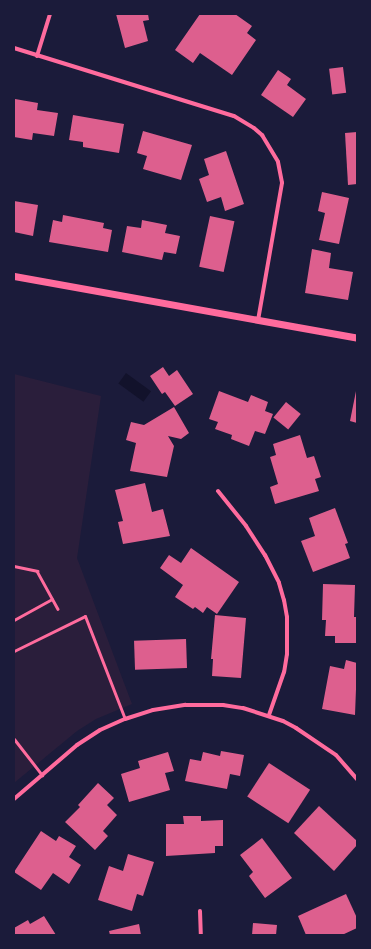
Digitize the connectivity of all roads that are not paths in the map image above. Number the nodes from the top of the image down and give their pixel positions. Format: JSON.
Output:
{"nodes":[{"id":1,"x":50,"y":14,"type":"edge"},
{"id":2,"x":14,"y":48,"type":"edge"},
{"id":3,"x":37,"y":56,"type":"junction"},
{"id":4,"x":14,"y":276,"type":"edge"},
{"id":5,"x":258,"y":320,"type":"junction"},
{"id":6,"x":357,"y":338,"type":"edge"},
{"id":7,"x":218,"y":491,"type":"dead end"},
{"id":8,"x":14,"y":652,"type":"edge"},
{"id":9,"x":269,"y":716,"type":"junction"},
{"id":10,"x":125,"y":719,"type":"junction"},
{"id":11,"x":14,"y":740,"type":"edge"},
{"id":12,"x":42,"y":775,"type":"junction"},
{"id":13,"x":357,"y":778,"type":"edge"},
{"id":14,"x":14,"y":799,"type":"edge"},
{"id":15,"x":200,"y":911,"type":"dead end"},
{"id":16,"x":201,"y":935,"type":"edge"}],
"edges":[{"from":1,"to":3,"type":"street"},
{"from":2,"to":3,"type":"street"},
{"from":3,"to":5,"type":"street"},
{"from":4,"to":5,"type":"street"},
{"from":5,"to":6,"type":"street"},
{"from":7,"to":9,"type":"street"},
{"from":8,"to":10,"type":"lane"},
{"from":9,"to":10,"type":"street"},
{"from":9,"to":13,"type":"street"},
{"from":10,"to":12,"type":"street"},
{"from":11,"to":12,"type":"lane"},
{"from":12,"to":14,"type":"street"},
{"from":15,"to":16,"type":"street"}]}
